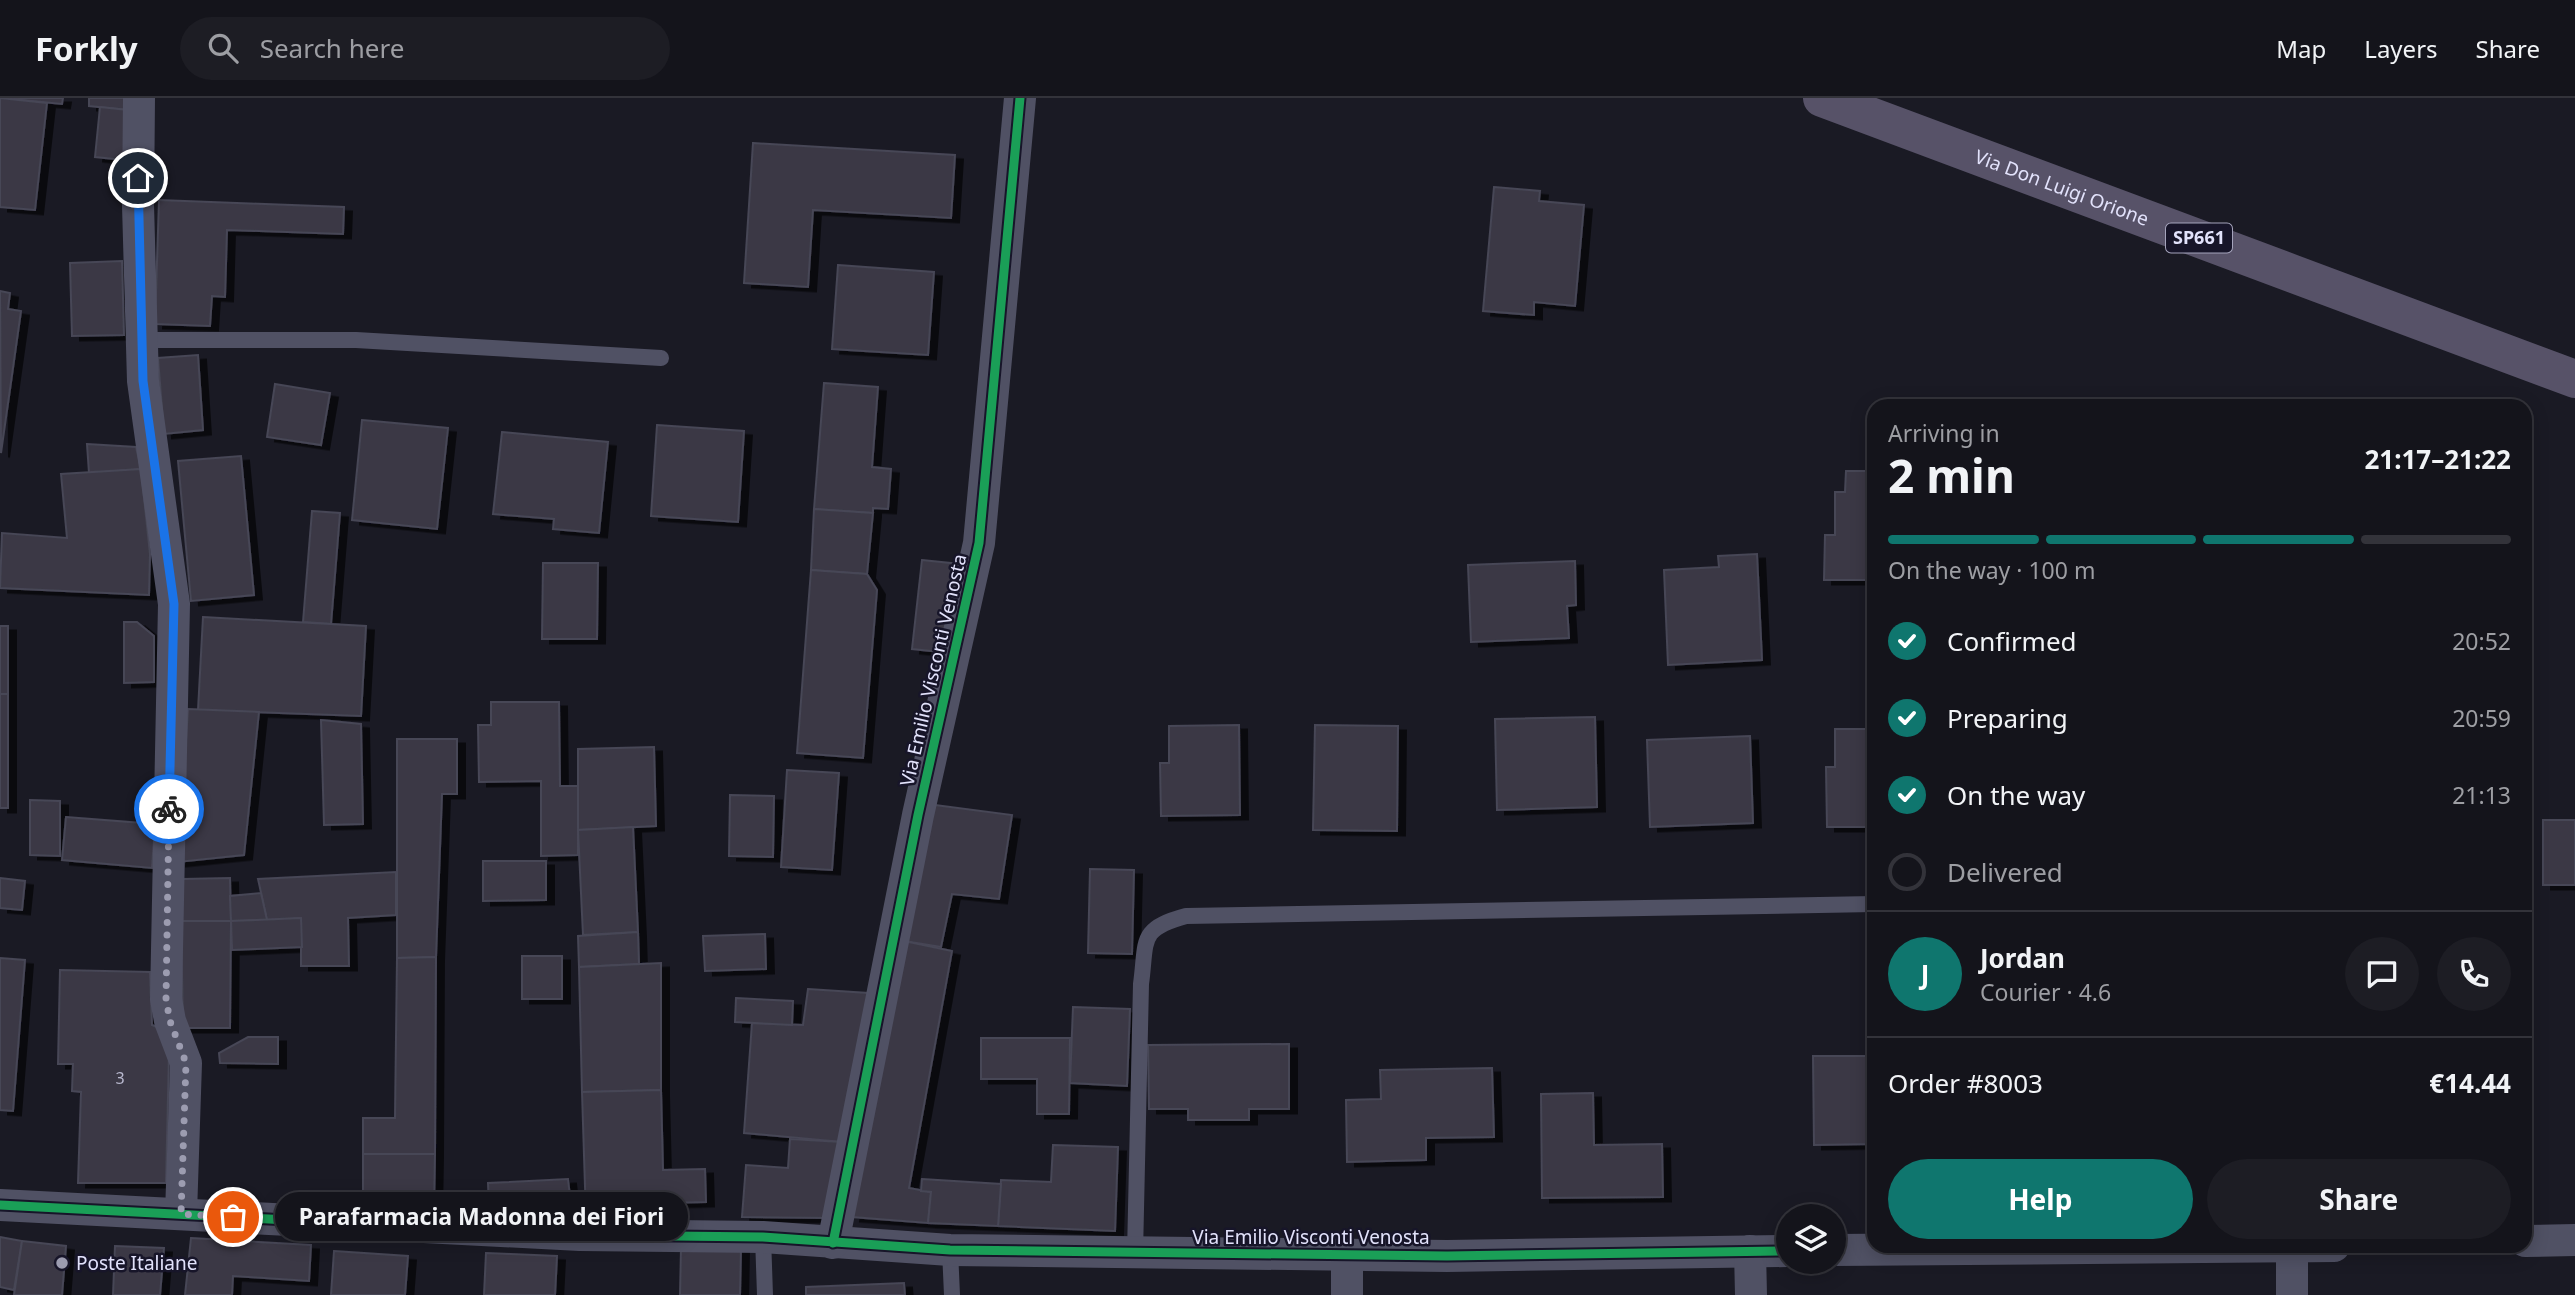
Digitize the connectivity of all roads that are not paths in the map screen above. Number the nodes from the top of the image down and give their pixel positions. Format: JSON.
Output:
{"nodes":[{"id":1,"x":139,"y":98,"type":"edge"},
{"id":2,"x":1020,"y":98,"type":"edge"},
{"id":3,"x":1822,"y":98,"type":"edge"},
{"id":4,"x":142,"y":340,"type":"junction"},
{"id":5,"x":661,"y":358,"type":"dead end"},
{"id":6,"x":2575,"y":379,"type":"edge"},
{"id":7,"x":1867,"y":904,"type":"edge"},
{"id":8,"x":0,"y":1205,"type":"edge"},
{"id":9,"x":181,"y":1214,"type":"junction"},
{"id":10,"x":763,"y":1237,"type":"junction"},
{"id":11,"x":2575,"y":1240,"type":"edge"},
{"id":12,"x":2532,"y":1241,"type":"edge"},
{"id":13,"x":833,"y":1243,"type":"junction"},
{"id":14,"x":950,"y":1250,"type":"junction"},
{"id":15,"x":1846,"y":1250,"type":"edge"},
{"id":16,"x":1867,"y":1250,"type":"edge"},
{"id":17,"x":1750,"y":1251,"type":"junction"},
{"id":18,"x":1776,"y":1251,"type":"edge"},
{"id":19,"x":2292,"y":1253,"type":"edge"},
{"id":20,"x":1135,"y":1254,"type":"junction"},
{"id":21,"x":1348,"y":1255,"type":"junction"},
{"id":22,"x":765,"y":1295,"type":"edge"},
{"id":23,"x":951,"y":1295,"type":"edge"},
{"id":24,"x":1347,"y":1295,"type":"edge"},
{"id":25,"x":1751,"y":1295,"type":"edge"},
{"id":26,"x":2292,"y":1295,"type":"edge"}],
"edges":[{"from":1,"to":4,"type":"street"},
{"from":2,"to":13,"type":"street","name":"Via Emilio Visconti Venosta"},
{"from":3,"to":6,"type":"main road","name":"Via Don Luigi Orione","number":"SP661"},
{"from":4,"to":5,"type":"lane"},
{"from":4,"to":9,"type":"street"},
{"from":7,"to":20,"type":"lane"},
{"from":8,"to":9,"type":"street","name":"Via Emilio Visconti Venosta"},
{"from":9,"to":10,"type":"street","name":"Via Emilio Visconti Venosta"},
{"from":10,"to":13,"type":"street","name":"Via Emilio Visconti Venosta"},
{"from":10,"to":22,"type":"lane"},
{"from":11,"to":12,"type":"street"},
{"from":13,"to":14,"type":"street","name":"Via Emilio Visconti Venosta"},
{"from":14,"to":20,"type":"street","name":"Via Emilio Visconti Venosta"},
{"from":14,"to":23,"type":"lane"},
{"from":15,"to":16,"type":"street"},
{"from":17,"to":18,"type":"street","name":"Via Emilio Visconti Venosta"},
{"from":17,"to":21,"type":"street","name":"Via Emilio Visconti Venosta"},
{"from":17,"to":25,"type":"street"},
{"from":19,"to":26,"type":"street"},
{"from":20,"to":21,"type":"street","name":"Via Emilio Visconti Venosta"},
{"from":21,"to":24,"type":"street","name":"Via Emilio Visconti Venosta"}]}
